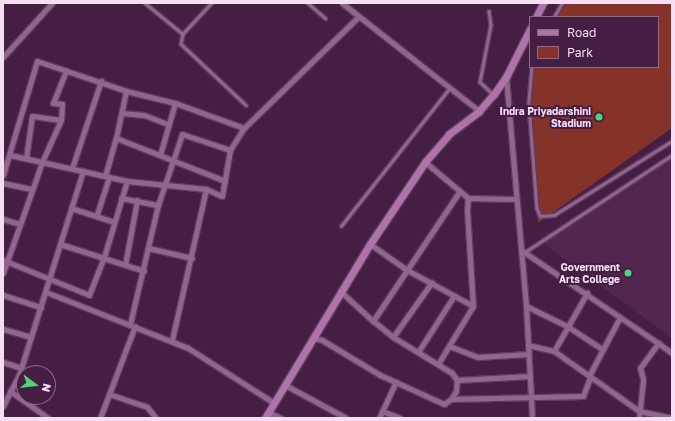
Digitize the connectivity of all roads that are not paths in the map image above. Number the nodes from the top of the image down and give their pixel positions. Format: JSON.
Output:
{"nodes":[{"id":1,"x":52,"y":3,"type":"edge"},
{"id":2,"x":145,"y":3,"type":"edge"},
{"id":3,"x":212,"y":3,"type":"edge"},
{"id":4,"x":308,"y":3,"type":"edge"},
{"id":5,"x":342,"y":3,"type":"edge"},
{"id":6,"x":543,"y":3,"type":"edge"},
{"id":7,"x":562,"y":3,"type":"edge"},
{"id":8,"x":489,"y":11,"type":"dead end"},
{"id":9,"x":536,"y":16,"type":"edge"},
{"id":10,"x":555,"y":16,"type":"edge"},
{"id":11,"x":358,"y":17,"type":"junction"},
{"id":12,"x":325,"y":18,"type":"dead end"},
{"id":13,"x":529,"y":31,"type":"edge"},
{"id":14,"x":183,"y":34,"type":"junction"},
{"id":15,"x":3,"y":57,"type":"edge"},
{"id":16,"x":532,"y":68,"type":"edge"},
{"id":17,"x":66,"y":71,"type":"junction"},
{"id":18,"x":506,"y":77,"type":"junction"},
{"id":19,"x":101,"y":81,"type":"junction"},
{"id":20,"x":450,"y":88,"type":"junction"},
{"id":21,"x":126,"y":91,"type":"junction"},
{"id":22,"x":494,"y":94,"type":"junction"},
{"id":23,"x":175,"y":103,"type":"junction"},
{"id":24,"x":246,"y":105,"type":"dead end"},
{"id":25,"x":479,"y":111,"type":"junction"},
{"id":26,"x":122,"y":113,"type":"junction"},
{"id":27,"x":61,"y":120,"type":"junction"},
{"id":28,"x":167,"y":124,"type":"junction"},
{"id":29,"x":244,"y":128,"type":"junction"},
{"id":30,"x":116,"y":138,"type":"junction"},
{"id":31,"x":672,"y":141,"type":"edge"},
{"id":32,"x":230,"y":150,"type":"junction"},
{"id":33,"x":672,"y":154,"type":"edge"},
{"id":34,"x":10,"y":155,"type":"junction"},
{"id":35,"x":160,"y":155,"type":"junction"},
{"id":36,"x":26,"y":158,"type":"junction"},
{"id":37,"x":173,"y":160,"type":"junction"},
{"id":38,"x":42,"y":162,"type":"junction"},
{"id":39,"x":425,"y":162,"type":"junction"},
{"id":40,"x":72,"y":168,"type":"junction"},
{"id":41,"x":83,"y":171,"type":"junction"},
{"id":42,"x":3,"y":175,"type":"edge"},
{"id":43,"x":107,"y":177,"type":"junction"},
{"id":44,"x":127,"y":181,"type":"junction"},
{"id":45,"x":225,"y":181,"type":"junction"},
{"id":46,"x":3,"y":183,"type":"edge"},
{"id":47,"x":164,"y":186,"type":"junction"},
{"id":48,"x":32,"y":189,"type":"junction"},
{"id":49,"x":206,"y":189,"type":"junction"},
{"id":50,"x":459,"y":192,"type":"junction"},
{"id":51,"x":121,"y":198,"type":"junction"},
{"id":52,"x":468,"y":198,"type":"junction"},
{"id":53,"x":515,"y":199,"type":"junction"},
{"id":54,"x":137,"y":200,"type":"junction"},
{"id":55,"x":158,"y":205,"type":"junction"},
{"id":56,"x":71,"y":208,"type":"junction"},
{"id":57,"x":98,"y":214,"type":"junction"},
{"id":58,"x":3,"y":220,"type":"edge"},
{"id":59,"x":114,"y":222,"type":"junction"},
{"id":60,"x":19,"y":224,"type":"junction"},
{"id":61,"x":341,"y":226,"type":"dead end"},
{"id":62,"x":60,"y":244,"type":"junction"},
{"id":63,"x":370,"y":244,"type":"junction"},
{"id":64,"x":148,"y":248,"type":"junction"},
{"id":65,"x":523,"y":251,"type":"junction"},
{"id":66,"x":104,"y":257,"type":"junction"},
{"id":67,"x":192,"y":258,"type":"junction"},
{"id":68,"x":5,"y":261,"type":"edge"},
{"id":69,"x":125,"y":265,"type":"junction"},
{"id":70,"x":407,"y":270,"type":"junction"},
{"id":71,"x":144,"y":271,"type":"junction"},
{"id":72,"x":3,"y":273,"type":"edge"},
{"id":73,"x":50,"y":279,"type":"junction"},
{"id":74,"x":432,"y":282,"type":"junction"},
{"id":75,"x":340,"y":291,"type":"junction"},
{"id":76,"x":46,"y":292,"type":"junction"},
{"id":77,"x":587,"y":293,"type":"junction"},
{"id":78,"x":3,"y":295,"type":"edge"},
{"id":79,"x":454,"y":296,"type":"junction"},
{"id":80,"x":41,"y":306,"type":"junction"},
{"id":81,"x":473,"y":306,"type":"junction"},
{"id":82,"x":526,"y":306,"type":"junction"},
{"id":83,"x":620,"y":317,"type":"junction"},
{"id":84,"x":373,"y":321,"type":"junction"},
{"id":85,"x":132,"y":325,"type":"junction"},
{"id":86,"x":567,"y":326,"type":"junction"},
{"id":87,"x":3,"y":329,"type":"edge"},
{"id":88,"x":31,"y":337,"type":"junction"},
{"id":89,"x":393,"y":337,"type":"junction"},
{"id":90,"x":312,"y":338,"type":"junction"},
{"id":91,"x":172,"y":340,"type":"junction"},
{"id":92,"x":658,"y":342,"type":"junction"},
{"id":93,"x":528,"y":345,"type":"junction"},
{"id":94,"x":449,"y":346,"type":"junction"},
{"id":95,"x":602,"y":349,"type":"junction"},
{"id":96,"x":418,"y":352,"type":"junction"},
{"id":97,"x":554,"y":352,"type":"junction"},
{"id":98,"x":672,"y":353,"type":"edge"},
{"id":99,"x":528,"y":354,"type":"junction"},
{"id":100,"x":3,"y":362,"type":"edge"},
{"id":101,"x":438,"y":364,"type":"junction"},
{"id":102,"x":22,"y":365,"type":"edge"},
{"id":103,"x":16,"y":366,"type":"edge"},
{"id":104,"x":530,"y":376,"type":"junction"},
{"id":105,"x":590,"y":376,"type":"junction"},
{"id":106,"x":16,"y":378,"type":"edge"},
{"id":107,"x":457,"y":380,"type":"junction"},
{"id":108,"x":396,"y":382,"type":"junction"},
{"id":109,"x":285,"y":385,"type":"junction"},
{"id":110,"x":10,"y":391,"type":"junction"},
{"id":111,"x":109,"y":394,"type":"junction"},
{"id":112,"x":532,"y":397,"type":"junction"},
{"id":113,"x":451,"y":399,"type":"junction"},
{"id":114,"x":274,"y":402,"type":"junction"},
{"id":115,"x":3,"y":406,"type":"edge"},
{"id":116,"x":382,"y":411,"type":"junction"},
{"id":117,"x":639,"y":411,"type":"junction"},
{"id":118,"x":266,"y":415,"type":"edge"},
{"id":119,"x":48,"y":418,"type":"edge"},
{"id":120,"x":100,"y":418,"type":"edge"},
{"id":121,"x":156,"y":418,"type":"edge"},
{"id":122,"x":281,"y":418,"type":"edge"},
{"id":123,"x":346,"y":418,"type":"edge"},
{"id":124,"x":379,"y":418,"type":"edge"},
{"id":125,"x":400,"y":418,"type":"edge"},
{"id":126,"x":532,"y":418,"type":"edge"},
{"id":127,"x":639,"y":418,"type":"edge"},
{"id":128,"x":672,"y":418,"type":"edge"}],
"edges":[{"from":1,"to":15,"type":"street"},
{"from":2,"to":14,"type":"lane"},
{"from":3,"to":14,"type":"lane"},
{"from":4,"to":12,"type":"lane"},
{"from":5,"to":11,"type":"street"},
{"from":6,"to":9,"type":"main road"},
{"from":7,"to":10,"type":"lane"},
{"from":8,"to":22,"type":"lane"},
{"from":11,"to":20,"type":"street"},
{"from":11,"to":29,"type":"street"},
{"from":13,"to":18,"type":"main road"},
{"from":14,"to":24,"type":"lane"},
{"from":16,"to":31,"type":"lane"},
{"from":17,"to":19,"type":"street"},
{"from":17,"to":27,"type":"street"},
{"from":17,"to":34,"type":"street"},
{"from":18,"to":22,"type":"main road"},
{"from":18,"to":53,"type":"street"},
{"from":19,"to":21,"type":"street"},
{"from":19,"to":40,"type":"street"},
{"from":20,"to":25,"type":"street"},
{"from":20,"to":61,"type":"lane"},
{"from":21,"to":23,"type":"street"},
{"from":21,"to":26,"type":"street"},
{"from":22,"to":25,"type":"main road"},
{"from":23,"to":28,"type":"street"},
{"from":23,"to":29,"type":"street"},
{"from":25,"to":39,"type":"main road"},
{"from":26,"to":28,"type":"street"},
{"from":26,"to":30,"type":"street"},
{"from":27,"to":36,"type":"street"},
{"from":27,"to":38,"type":"street"},
{"from":28,"to":35,"type":"street"},
{"from":29,"to":32,"type":"street"},
{"from":30,"to":35,"type":"street"},
{"from":30,"to":43,"type":"street"},
{"from":32,"to":37,"type":"street"},
{"from":32,"to":45,"type":"street"},
{"from":33,"to":65,"type":"lane"},
{"from":34,"to":36,"type":"street"},
{"from":34,"to":42,"type":"street"},
{"from":35,"to":37,"type":"street"},
{"from":36,"to":38,"type":"street"},
{"from":37,"to":45,"type":"street"},
{"from":37,"to":47,"type":"street"},
{"from":38,"to":40,"type":"street"},
{"from":38,"to":48,"type":"street"},
{"from":39,"to":50,"type":"street"},
{"from":39,"to":63,"type":"main road"},
{"from":40,"to":41,"type":"street"},
{"from":41,"to":43,"type":"street"},
{"from":41,"to":56,"type":"street"},
{"from":43,"to":44,"type":"street"},
{"from":43,"to":57,"type":"street"},
{"from":44,"to":47,"type":"street"},
{"from":44,"to":51,"type":"street"},
{"from":45,"to":49,"type":"street"},
{"from":46,"to":48,"type":"street"},
{"from":47,"to":49,"type":"street"},
{"from":47,"to":55,"type":"street"},
{"from":48,"to":60,"type":"street"},
{"from":49,"to":67,"type":"street"},
{"from":50,"to":52,"type":"street"},
{"from":50,"to":70,"type":"street"},
{"from":51,"to":54,"type":"street"},
{"from":51,"to":59,"type":"street"},
{"from":52,"to":53,"type":"street"},
{"from":52,"to":81,"type":"street"},
{"from":53,"to":65,"type":"street"},
{"from":54,"to":55,"type":"street"},
{"from":54,"to":69,"type":"street"},
{"from":55,"to":64,"type":"street"},
{"from":56,"to":57,"type":"street"},
{"from":56,"to":62,"type":"street"},
{"from":57,"to":59,"type":"street"},
{"from":58,"to":60,"type":"street"},
{"from":59,"to":66,"type":"street"},
{"from":60,"to":68,"type":"street"},
{"from":62,"to":66,"type":"street"},
{"from":62,"to":73,"type":"street"},
{"from":63,"to":70,"type":"street"},
{"from":63,"to":75,"type":"main road"},
{"from":64,"to":67,"type":"street"},
{"from":64,"to":71,"type":"street"},
{"from":65,"to":77,"type":"street"},
{"from":65,"to":82,"type":"street"},
{"from":66,"to":69,"type":"street"},
{"from":66,"to":73,"type":"street"},
{"from":67,"to":91,"type":"street"},
{"from":68,"to":72,"type":"street"},
{"from":68,"to":73,"type":"street"},
{"from":69,"to":71,"type":"street"},
{"from":70,"to":74,"type":"street"},
{"from":70,"to":84,"type":"street"},
{"from":71,"to":85,"type":"street"},
{"from":73,"to":76,"type":"street"},
{"from":74,"to":79,"type":"street"},
{"from":74,"to":89,"type":"street"},
{"from":75,"to":84,"type":"street"},
{"from":75,"to":90,"type":"main road"},
{"from":76,"to":80,"type":"street"},
{"from":76,"to":85,"type":"street"},
{"from":77,"to":83,"type":"street"},
{"from":77,"to":86,"type":"street"},
{"from":78,"to":80,"type":"street"},
{"from":79,"to":81,"type":"street"},
{"from":79,"to":96,"type":"street"},
{"from":80,"to":88,"type":"street"},
{"from":81,"to":94,"type":"street"},
{"from":82,"to":86,"type":"street"},
{"from":82,"to":93,"type":"street"},
{"from":83,"to":92,"type":"street"},
{"from":83,"to":95,"type":"street"},
{"from":84,"to":89,"type":"street"},
{"from":85,"to":91,"type":"street"},
{"from":85,"to":111,"type":"street"},
{"from":86,"to":95,"type":"street"},
{"from":86,"to":97,"type":"street"},
{"from":87,"to":88,"type":"street"},
{"from":88,"to":102,"type":"street"},
{"from":89,"to":96,"type":"street"},
{"from":90,"to":108,"type":"street"},
{"from":90,"to":109,"type":"main road"},
{"from":91,"to":114,"type":"street"},
{"from":92,"to":98,"type":"street"},
{"from":92,"to":117,"type":"street"},
{"from":93,"to":97,"type":"street"},
{"from":93,"to":99,"type":"street"},
{"from":94,"to":99,"type":"street"},
{"from":94,"to":101,"type":"street"},
{"from":95,"to":105,"type":"street"},
{"from":96,"to":101,"type":"street"},
{"from":97,"to":105,"type":"street"},
{"from":99,"to":104,"type":"street"},
{"from":100,"to":103,"type":"street"},
{"from":101,"to":107,"type":"street"},
{"from":104,"to":107,"type":"street"},
{"from":104,"to":112,"type":"street"},
{"from":105,"to":112,"type":"street"},
{"from":105,"to":117,"type":"street"},
{"from":106,"to":110,"type":"street"},
{"from":107,"to":113,"type":"street"},
{"from":108,"to":113,"type":"street"},
{"from":108,"to":116,"type":"street"},
{"from":109,"to":114,"type":"main road"},
{"from":109,"to":123,"type":"street"},
{"from":110,"to":115,"type":"street"},
{"from":110,"to":119,"type":"street"},
{"from":111,"to":120,"type":"street"},
{"from":111,"to":121,"type":"street"},
{"from":112,"to":113,"type":"street"},
{"from":112,"to":126,"type":"street"},
{"from":114,"to":118,"type":"main road"},
{"from":116,"to":124,"type":"street"},
{"from":116,"to":125,"type":"street"},
{"from":117,"to":127,"type":"street"},
{"from":117,"to":128,"type":"street"},
{"from":118,"to":122,"type":"street"}]}
